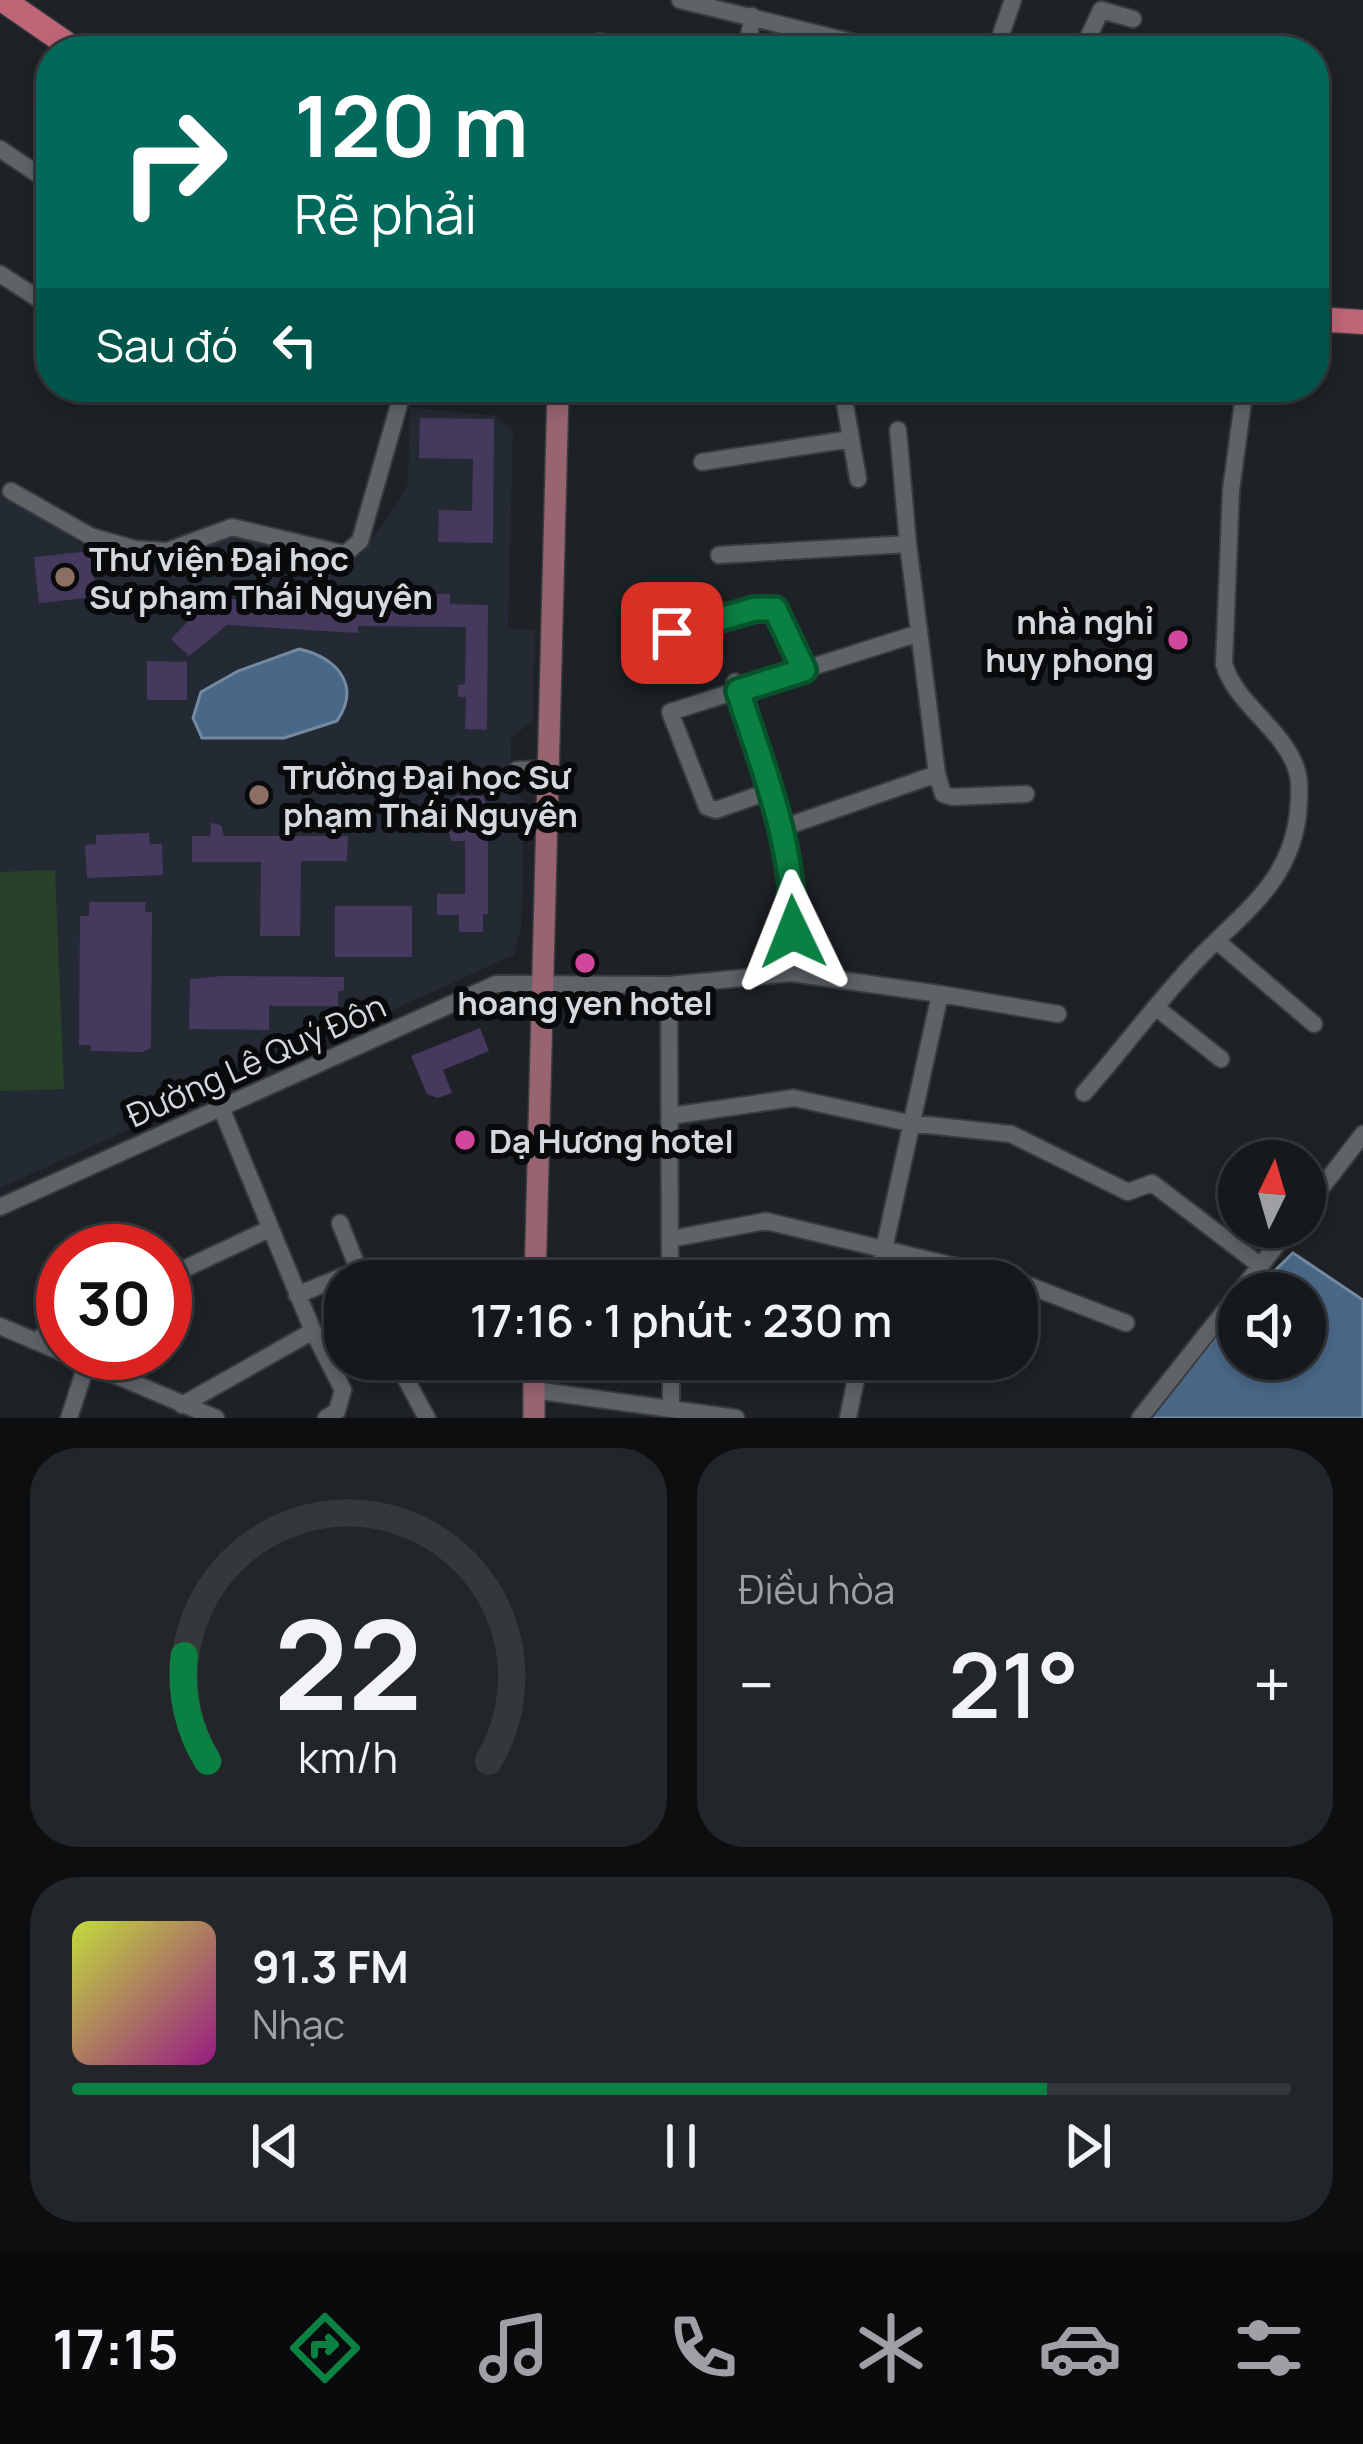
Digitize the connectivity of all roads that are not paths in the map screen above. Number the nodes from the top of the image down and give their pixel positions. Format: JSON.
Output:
{"nodes":[{"id":1,"x":3,"y":0,"type":"edge"},
{"id":2,"x":680,"y":0,"type":"edge"},
{"id":3,"x":1013,"y":0,"type":"edge"},
{"id":4,"x":752,"y":16,"type":"junction"},
{"id":5,"x":1133,"y":19,"type":"dead end"},
{"id":6,"x":55,"y":36,"type":"edge"},
{"id":7,"x":749,"y":36,"type":"edge"},
{"id":8,"x":830,"y":36,"type":"edge"},
{"id":9,"x":1000,"y":36,"type":"edge"},
{"id":10,"x":1089,"y":36,"type":"edge"},
{"id":11,"x":0,"y":149,"type":"edge"},
{"id":12,"x":36,"y":173,"type":"edge"},
{"id":13,"x":0,"y":274,"type":"edge"},
{"id":14,"x":36,"y":297,"type":"edge"},
{"id":15,"x":1329,"y":320,"type":"edge"},
{"id":16,"x":1363,"y":322,"type":"edge"},
{"id":17,"x":400,"y":402,"type":"edge"},
{"id":18,"x":558,"y":402,"type":"edge"},
{"id":19,"x":845,"y":402,"type":"edge"},
{"id":20,"x":1243,"y":402,"type":"edge"},
{"id":21,"x":898,"y":430,"type":"dead end"},
{"id":22,"x":851,"y":439,"type":"junction"},
{"id":23,"x":702,"y":462,"type":"dead end"},
{"id":24,"x":858,"y":479,"type":"dead end"},
{"id":25,"x":11,"y":491,"type":"dead end"},
{"id":26,"x":908,"y":544,"type":"junction"},
{"id":27,"x":719,"y":555,"type":"dead end"},
{"id":28,"x":672,"y":633,"type":"dead end"},
{"id":29,"x":916,"y":634,"type":"junction"},
{"id":30,"x":804,"y":670,"type":"junction"},
{"id":31,"x":736,"y":687,"type":"junction"},
{"id":32,"x":547,"y":769,"type":"junction"},
{"id":33,"x":517,"y":770,"type":"dead end"},
{"id":34,"x":937,"y":774,"type":"junction"},
{"id":35,"x":770,"y":791,"type":"junction"},
{"id":36,"x":1026,"y":794,"type":"dead end"},
{"id":37,"x":782,"y":827,"type":"junction"},
{"id":38,"x":1218,"y":942,"type":"junction"},
{"id":39,"x":792,"y":973,"type":"junction"},
{"id":40,"x":540,"y":982,"type":"junction"},
{"id":41,"x":669,"y":985,"type":"junction"},
{"id":42,"x":940,"y":994,"type":"junction"},
{"id":43,"x":1159,"y":1009,"type":"junction"},
{"id":44,"x":1058,"y":1014,"type":"dead end"},
{"id":45,"x":1314,"y":1024,"type":"dead end"},
{"id":46,"x":1221,"y":1059,"type":"dead end"},
{"id":47,"x":1084,"y":1093,"type":"dead end"},
{"id":48,"x":223,"y":1110,"type":"junction"},
{"id":49,"x":670,"y":1116,"type":"junction"},
{"id":50,"x":909,"y":1124,"type":"junction"},
{"id":51,"x":1363,"y":1134,"type":"edge"},
{"id":52,"x":1326,"y":1182,"type":"edge"},
{"id":53,"x":0,"y":1207,"type":"edge"},
{"id":54,"x":340,"y":1223,"type":"dead end"},
{"id":55,"x":269,"y":1229,"type":"junction"},
{"id":56,"x":670,"y":1238,"type":"junction"},
{"id":57,"x":1275,"y":1248,"type":"edge"},
{"id":58,"x":883,"y":1249,"type":"junction"},
{"id":59,"x":354,"y":1260,"type":"edge"},
{"id":60,"x":535,"y":1260,"type":"edge"},
{"id":61,"x":670,"y":1260,"type":"edge"},
{"id":62,"x":881,"y":1260,"type":"edge"},
{"id":63,"x":929,"y":1260,"type":"edge"},
{"id":64,"x":192,"y":1265,"type":"edge"},
{"id":65,"x":1261,"y":1266,"type":"junction"},
{"id":66,"x":324,"y":1287,"type":"edge"},
{"id":67,"x":1038,"y":1289,"type":"edge"},
{"id":68,"x":297,"y":1295,"type":"junction"},
{"id":69,"x":1126,"y":1323,"type":"dead end"},
{"id":70,"x":0,"y":1326,"type":"edge"},
{"id":71,"x":313,"y":1331,"type":"junction"},
{"id":72,"x":34,"y":1341,"type":"edge"},
{"id":73,"x":82,"y":1380,"type":"edge"},
{"id":74,"x":124,"y":1380,"type":"edge"},
{"id":75,"x":407,"y":1380,"type":"edge"},
{"id":76,"x":533,"y":1380,"type":"edge"},
{"id":77,"x":671,"y":1380,"type":"edge"},
{"id":78,"x":856,"y":1380,"type":"edge"},
{"id":79,"x":533,"y":1390,"type":"junction"},
{"id":80,"x":182,"y":1405,"type":"junction"},
{"id":81,"x":671,"y":1406,"type":"junction"},
{"id":82,"x":69,"y":1418,"type":"edge"},
{"id":83,"x":216,"y":1418,"type":"edge"},
{"id":84,"x":326,"y":1418,"type":"edge"},
{"id":85,"x":428,"y":1418,"type":"edge"},
{"id":86,"x":534,"y":1418,"type":"edge"},
{"id":87,"x":732,"y":1418,"type":"edge"},
{"id":88,"x":848,"y":1418,"type":"edge"},
{"id":89,"x":1140,"y":1418,"type":"edge"}],
"edges":[{"from":1,"to":6,"type":"highway"},
{"from":2,"to":4,"type":"street"},
{"from":3,"to":9,"type":"street"},
{"from":4,"to":7,"type":"street"},
{"from":4,"to":8,"type":"street"},
{"from":5,"to":10,"type":"street"},
{"from":11,"to":12,"type":"street"},
{"from":13,"to":14,"type":"street"},
{"from":15,"to":16,"type":"highway"},
{"from":17,"to":25,"type":"street"},
{"from":18,"to":32,"type":"main road"},
{"from":19,"to":22,"type":"street"},
{"from":20,"to":38,"type":"street"},
{"from":21,"to":26,"type":"street"},
{"from":22,"to":23,"type":"street"},
{"from":22,"to":24,"type":"street"},
{"from":26,"to":27,"type":"street"},
{"from":26,"to":29,"type":"street"},
{"from":28,"to":30,"type":"street"},
{"from":29,"to":30,"type":"street"},
{"from":29,"to":34,"type":"street"},
{"from":30,"to":31,"type":"street"},
{"from":31,"to":35,"type":"street"},
{"from":31,"to":35,"type":"street"},
{"from":32,"to":33,"type":"street"},
{"from":32,"to":40,"type":"main road"},
{"from":34,"to":36,"type":"street"},
{"from":34,"to":37,"type":"street"},
{"from":35,"to":37,"type":"street"},
{"from":37,"to":39,"type":"street"},
{"from":38,"to":43,"type":"street"},
{"from":38,"to":45,"type":"street"},
{"from":39,"to":41,"type":"street","name":"Đường Lê Quý Đôn"},
{"from":39,"to":42,"type":"street","name":"Đường Lê Quý Đôn"},
{"from":40,"to":41,"type":"street","name":"Đường Lê Quý Đôn"},
{"from":40,"to":48,"type":"street","name":"Đường Lê Quý Đôn"},
{"from":40,"to":60,"type":"main road"},
{"from":41,"to":49,"type":"street"},
{"from":42,"to":44,"type":"street","name":"Đường Lê Quý Đôn"},
{"from":42,"to":50,"type":"street"},
{"from":43,"to":46,"type":"street"},
{"from":43,"to":47,"type":"street"},
{"from":48,"to":53,"type":"street","name":"Đường Lê Quý Đôn"},
{"from":48,"to":55,"type":"street"},
{"from":49,"to":50,"type":"street"},
{"from":49,"to":56,"type":"street"},
{"from":50,"to":58,"type":"street"},
{"from":50,"to":65,"type":"street"},
{"from":51,"to":52,"type":"street"},
{"from":54,"to":59,"type":"street"},
{"from":55,"to":64,"type":"street"},
{"from":55,"to":68,"type":"street"},
{"from":56,"to":58,"type":"street"},
{"from":56,"to":61,"type":"street"},
{"from":57,"to":65,"type":"street"},
{"from":58,"to":62,"type":"street"},
{"from":58,"to":63,"type":"street"},
{"from":65,"to":89,"type":"street"},
{"from":66,"to":68,"type":"street"},
{"from":67,"to":69,"type":"street"},
{"from":68,"to":71,"type":"street"},
{"from":70,"to":72,"type":"street"},
{"from":71,"to":80,"type":"street"},
{"from":71,"to":84,"type":"street"},
{"from":73,"to":82,"type":"street"},
{"from":74,"to":80,"type":"street"},
{"from":75,"to":85,"type":"street"},
{"from":76,"to":79,"type":"main road"},
{"from":77,"to":81,"type":"street"},
{"from":78,"to":88,"type":"street"},
{"from":79,"to":81,"type":"street"},
{"from":79,"to":86,"type":"main road"},
{"from":80,"to":83,"type":"street"},
{"from":81,"to":87,"type":"street"}]}
